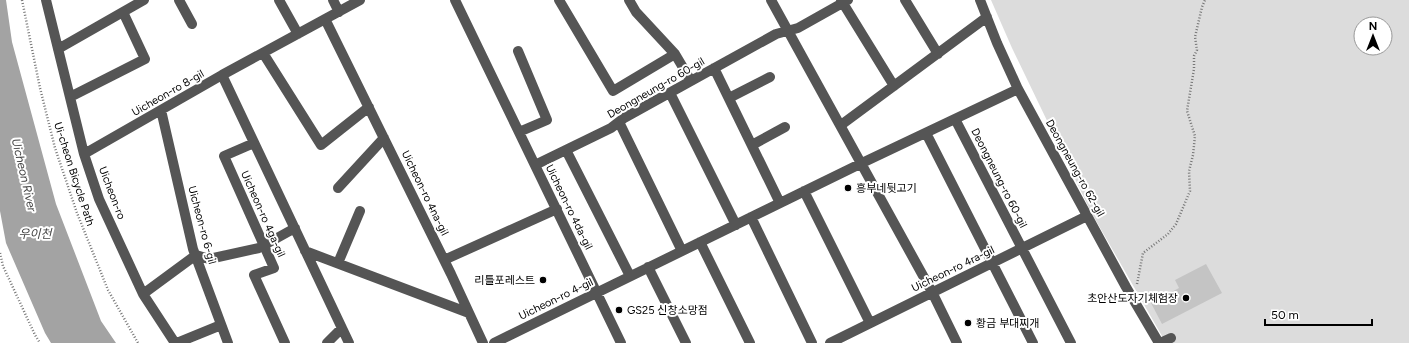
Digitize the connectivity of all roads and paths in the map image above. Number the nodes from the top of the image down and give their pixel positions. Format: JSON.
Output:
{"nodes":[{"id":1,"x":22,"y":0,"type":"edge"},
{"id":2,"x":46,"y":0,"type":"edge"},
{"id":3,"x":144,"y":0,"type":"edge"},
{"id":4,"x":179,"y":0,"type":"edge"},
{"id":5,"x":279,"y":0,"type":"edge"},
{"id":6,"x":332,"y":0,"type":"edge"},
{"id":7,"x":360,"y":0,"type":"edge"},
{"id":8,"x":455,"y":0,"type":"edge"},
{"id":9,"x":629,"y":0,"type":"edge"},
{"id":10,"x":771,"y":0,"type":"edge"},
{"id":11,"x":905,"y":0,"type":"edge"},
{"id":12,"x":980,"y":0,"type":"edge"},
{"id":13,"x":1205,"y":0,"type":"edge"},
{"id":14,"x":560,"y":1,"type":"edge"},
{"id":15,"x":844,"y":1,"type":"edge"},
{"id":16,"x":123,"y":12,"type":"junction"},
{"id":17,"x":338,"y":12,"type":"junction"},
{"id":18,"x":987,"y":18,"type":"junction"},
{"id":19,"x":325,"y":19,"type":"junction"},
{"id":20,"x":192,"y":24,"type":"dead end"},
{"id":21,"x":788,"y":31,"type":"junction"},
{"id":22,"x":298,"y":34,"type":"junction"},
{"id":23,"x":58,"y":49,"type":"junction"},
{"id":24,"x":518,"y":51,"type":"dead end"},
{"id":25,"x":263,"y":53,"type":"junction"},
{"id":26,"x":675,"y":54,"type":"junction"},
{"id":27,"x":938,"y":54,"type":"junction"},
{"id":28,"x":714,"y":68,"type":"junction"},
{"id":29,"x":222,"y":75,"type":"junction"},
{"id":30,"x":770,"y":77,"type":"dead end"},
{"id":31,"x":691,"y":81,"type":"junction"},
{"id":32,"x":894,"y":86,"type":"junction"},
{"id":33,"x":1018,"y":89,"type":"junction"},
{"id":34,"x":670,"y":93,"type":"junction"},
{"id":35,"x":70,"y":97,"type":"junction"},
{"id":36,"x":729,"y":98,"type":"junction"},
{"id":37,"x":369,"y":107,"type":"junction"},
{"id":38,"x":161,"y":110,"type":"junction"},
{"id":39,"x":955,"y":119,"type":"junction"},
{"id":40,"x":618,"y":122,"type":"junction"},
{"id":41,"x":841,"y":125,"type":"junction"},
{"id":42,"x":785,"y":127,"type":"dead end"},
{"id":43,"x":519,"y":132,"type":"junction"},
{"id":44,"x":926,"y":133,"type":"junction"},
{"id":45,"x":384,"y":138,"type":"junction"},
{"id":46,"x":254,"y":143,"type":"junction"},
{"id":47,"x":752,"y":145,"type":"junction"},
{"id":48,"x":566,"y":150,"type":"junction"},
{"id":49,"x":84,"y":154,"type":"junction"},
{"id":50,"x":862,"y":163,"type":"junction"},
{"id":51,"x":535,"y":165,"type":"junction"},
{"id":52,"x":338,"y":188,"type":"dead end"},
{"id":53,"x":804,"y":192,"type":"junction"},
{"id":54,"x":780,"y":203,"type":"junction"},
{"id":55,"x":557,"y":209,"type":"junction"},
{"id":56,"x":360,"y":211,"type":"dead end"},
{"id":57,"x":1087,"y":216,"type":"junction"},
{"id":58,"x":751,"y":217,"type":"junction"},
{"id":59,"x":736,"y":225,"type":"junction"},
{"id":60,"x":295,"y":228,"type":"junction"},
{"id":61,"x":700,"y":242,"type":"junction"},
{"id":62,"x":264,"y":244,"type":"junction"},
{"id":63,"x":1022,"y":248,"type":"junction"},
{"id":64,"x":305,"y":251,"type":"junction"},
{"id":65,"x":682,"y":251,"type":"junction"},
{"id":66,"x":0,"y":253,"type":"edge"},
{"id":67,"x":196,"y":255,"type":"junction"},
{"id":68,"x":444,"y":260,"type":"junction"},
{"id":69,"x":338,"y":263,"type":"junction"},
{"id":70,"x":992,"y":263,"type":"junction"},
{"id":71,"x":648,"y":267,"type":"junction"},
{"id":72,"x":630,"y":276,"type":"junction"},
{"id":73,"x":1136,"y":290,"type":"dead end"},
{"id":74,"x":597,"y":292,"type":"junction"},
{"id":75,"x":932,"y":292,"type":"junction"},
{"id":76,"x":143,"y":294,"type":"junction"},
{"id":77,"x":469,"y":313,"type":"junction"},
{"id":78,"x":870,"y":324,"type":"junction"},
{"id":79,"x":221,"y":325,"type":"junction"},
{"id":80,"x":342,"y":328,"type":"junction"},
{"id":81,"x":1171,"y":338,"type":"dead end"},
{"id":82,"x":40,"y":343,"type":"edge"},
{"id":83,"x":138,"y":343,"type":"edge"},
{"id":84,"x":176,"y":343,"type":"edge"},
{"id":85,"x":228,"y":343,"type":"edge"},
{"id":86,"x":285,"y":343,"type":"edge"},
{"id":87,"x":328,"y":343,"type":"edge"},
{"id":88,"x":349,"y":343,"type":"edge"},
{"id":89,"x":483,"y":343,"type":"edge"},
{"id":90,"x":494,"y":343,"type":"edge"},
{"id":91,"x":621,"y":343,"type":"edge"},
{"id":92,"x":686,"y":343,"type":"edge"},
{"id":93,"x":750,"y":343,"type":"edge"},
{"id":94,"x":812,"y":343,"type":"edge"},
{"id":95,"x":830,"y":343,"type":"edge"},
{"id":96,"x":957,"y":343,"type":"edge"},
{"id":97,"x":1033,"y":343,"type":"edge"},
{"id":98,"x":1071,"y":343,"type":"edge"},
{"id":99,"x":1159,"y":343,"type":"edge"}],
"edges":[{"from":1,"to":83,"type":"path","name":"Ui-cheon Bicycle Path"},
{"from":2,"to":23,"type":"street","name":"Uicheon-ro"},
{"from":3,"to":16,"type":"street"},
{"from":4,"to":20,"type":"street"},
{"from":5,"to":22,"type":"street"},
{"from":6,"to":17,"type":"street"},
{"from":7,"to":17,"type":"street","name":"Uicheon-ro 8-gil"},
{"from":8,"to":43,"type":"street","name":"Uicheon-ro 4da-gil"},
{"from":9,"to":26,"type":"street"},
{"from":10,"to":21,"type":"street"},
{"from":11,"to":27,"type":"street"},
{"from":12,"to":18,"type":"street","name":"Deongneung-ro 62-gil"},
{"from":13,"to":73,"type":"path"},
{"from":14,"to":26,"type":"street"},
{"from":15,"to":21,"type":"street","name":"Deongneung-ro 60-gil"},
{"from":15,"to":32,"type":"street","name":"Deongneung-ro 60-gil"},
{"from":16,"to":23,"type":"street"},
{"from":16,"to":35,"type":"street"},
{"from":17,"to":19,"type":"street","name":"Uicheon-ro 8-gil"},
{"from":18,"to":27,"type":"street"},
{"from":18,"to":33,"type":"street","name":"Deongneung-ro 62-gil"},
{"from":19,"to":22,"type":"street","name":"Uicheon-ro 8-gil"},
{"from":19,"to":37,"type":"street","name":"Uicheon-ro 4na-gil"},
{"from":21,"to":28,"type":"street","name":"Deongneung-ro 60-gil"},
{"from":21,"to":41,"type":"street"},
{"from":22,"to":25,"type":"street","name":"Uicheon-ro 8-gil"},
{"from":23,"to":35,"type":"street","name":"Uicheon-ro"},
{"from":24,"to":43,"type":"street"},
{"from":25,"to":29,"type":"street","name":"Uicheon-ro 8-gil"},
{"from":25,"to":37,"type":"street"},
{"from":26,"to":31,"type":"street"},
{"from":27,"to":32,"type":"street"},
{"from":28,"to":31,"type":"street","name":"Deongneung-ro 60-gil"},
{"from":28,"to":36,"type":"street"},
{"from":29,"to":38,"type":"street","name":"Uicheon-ro 8-gil"},
{"from":29,"to":46,"type":"street","name":"Uicheon-ro 4ga-gil"},
{"from":30,"to":36,"type":"street"},
{"from":31,"to":34,"type":"street","name":"Deongneung-ro 60-gil"},
{"from":32,"to":41,"type":"street"},
{"from":33,"to":39,"type":"street"},
{"from":33,"to":57,"type":"street","name":"Deongneung-ro 62-gil"},
{"from":34,"to":40,"type":"street","name":"Deongneung-ro 60-gil"},
{"from":34,"to":59,"type":"street"},
{"from":35,"to":49,"type":"street","name":"Uicheon-ro"},
{"from":36,"to":47,"type":"street"},
{"from":37,"to":45,"type":"street","name":"Uicheon-ro 4na-gil"},
{"from":38,"to":49,"type":"street","name":"Uicheon-ro 8-gil"},
{"from":38,"to":67,"type":"street","name":"Uicheon-ro 6-gil"},
{"from":39,"to":44,"type":"street"},
{"from":39,"to":63,"type":"street","name":"Deongneung-ro 60-gil"},
{"from":40,"to":48,"type":"street","name":"Deongneung-ro 60-gil"},
{"from":40,"to":65,"type":"street"},
{"from":41,"to":50,"type":"street"},
{"from":42,"to":47,"type":"street"},
{"from":43,"to":51,"type":"street","name":"Uicheon-ro 4da-gil"},
{"from":44,"to":50,"type":"street"},
{"from":44,"to":70,"type":"street"},
{"from":45,"to":52,"type":"street"},
{"from":45,"to":68,"type":"street","name":"Uicheon-ro 4na-gil"},
{"from":46,"to":60,"type":"street","name":"Uicheon-ro 4ga-gil"},
{"from":46,"to":62,"type":"street","name":"Uicheon-ro 4ga-gil"},
{"from":47,"to":54,"type":"street"},
{"from":48,"to":51,"type":"street","name":"Deongneung-ro 60-gil"},
{"from":48,"to":72,"type":"street"},
{"from":49,"to":76,"type":"street","name":"Uicheon-ro"},
{"from":50,"to":53,"type":"street","name":"Uicheon-ro 4-gil"},
{"from":50,"to":75,"type":"street"},
{"from":51,"to":55,"type":"street","name":"Uicheon-ro 4da-gil"},
{"from":53,"to":54,"type":"street","name":"Uicheon-ro 4-gil"},
{"from":53,"to":78,"type":"street"},
{"from":54,"to":58,"type":"street","name":"Uicheon-ro 4-gil"},
{"from":55,"to":68,"type":"street"},
{"from":55,"to":74,"type":"street","name":"Uicheon-ro 4da-gil"},
{"from":56,"to":69,"type":"street"},
{"from":57,"to":63,"type":"street","name":"Uicheon-ro 4ra-gil"},
{"from":57,"to":99,"type":"street","name":"Deongneung-ro 62-gil"},
{"from":58,"to":59,"type":"street","name":"Uicheon-ro 4-gil"},
{"from":58,"to":94,"type":"street"},
{"from":59,"to":61,"type":"street","name":"Uicheon-ro 4-gil"},
{"from":60,"to":62,"type":"street"},
{"from":60,"to":64,"type":"street","name":"Uicheon-ro 4ga-gil"},
{"from":61,"to":65,"type":"street","name":"Uicheon-ro 4-gil"},
{"from":61,"to":93,"type":"street"},
{"from":62,"to":67,"type":"street"},
{"from":62,"to":86,"type":"street","name":"Uicheon-ro 4ga-gil"},
{"from":63,"to":70,"type":"street","name":"Uicheon-ro 4ra-gil"},
{"from":63,"to":98,"type":"street","name":"Deongneung-ro 60-gil"},
{"from":64,"to":69,"type":"street"},
{"from":64,"to":80,"type":"street","name":"Uicheon-ro 4ga-gil"},
{"from":65,"to":71,"type":"street","name":"Uicheon-ro 4-gil"},
{"from":66,"to":82,"type":"path"},
{"from":67,"to":76,"type":"street"},
{"from":67,"to":79,"type":"street","name":"Uicheon-ro 6-gil"},
{"from":68,"to":77,"type":"street","name":"Uicheon-ro 4na-gil"},
{"from":69,"to":77,"type":"street"},
{"from":70,"to":75,"type":"street","name":"Uicheon-ro 4ra-gil"},
{"from":70,"to":97,"type":"street"},
{"from":71,"to":72,"type":"street","name":"Uicheon-ro 4-gil"},
{"from":71,"to":92,"type":"street"},
{"from":72,"to":74,"type":"street","name":"Uicheon-ro 4-gil"},
{"from":74,"to":90,"type":"street","name":"Uicheon-ro 4-gil"},
{"from":74,"to":91,"type":"street"},
{"from":75,"to":78,"type":"street","name":"Uicheon-ro 4ra-gil"},
{"from":75,"to":96,"type":"street"},
{"from":76,"to":84,"type":"street","name":"Uicheon-ro"},
{"from":77,"to":89,"type":"street","name":"Uicheon-ro 4na-gil"},
{"from":78,"to":95,"type":"street","name":"Uicheon-ro 4ra-gil"},
{"from":79,"to":84,"type":"street","name":"Uicheon-ro"},
{"from":79,"to":85,"type":"street","name":"Uicheon-ro 6-gil"},
{"from":80,"to":87,"type":"street"},
{"from":80,"to":88,"type":"street","name":"Uicheon-ro 4ga-gil"},
{"from":81,"to":99,"type":"street"}]}
